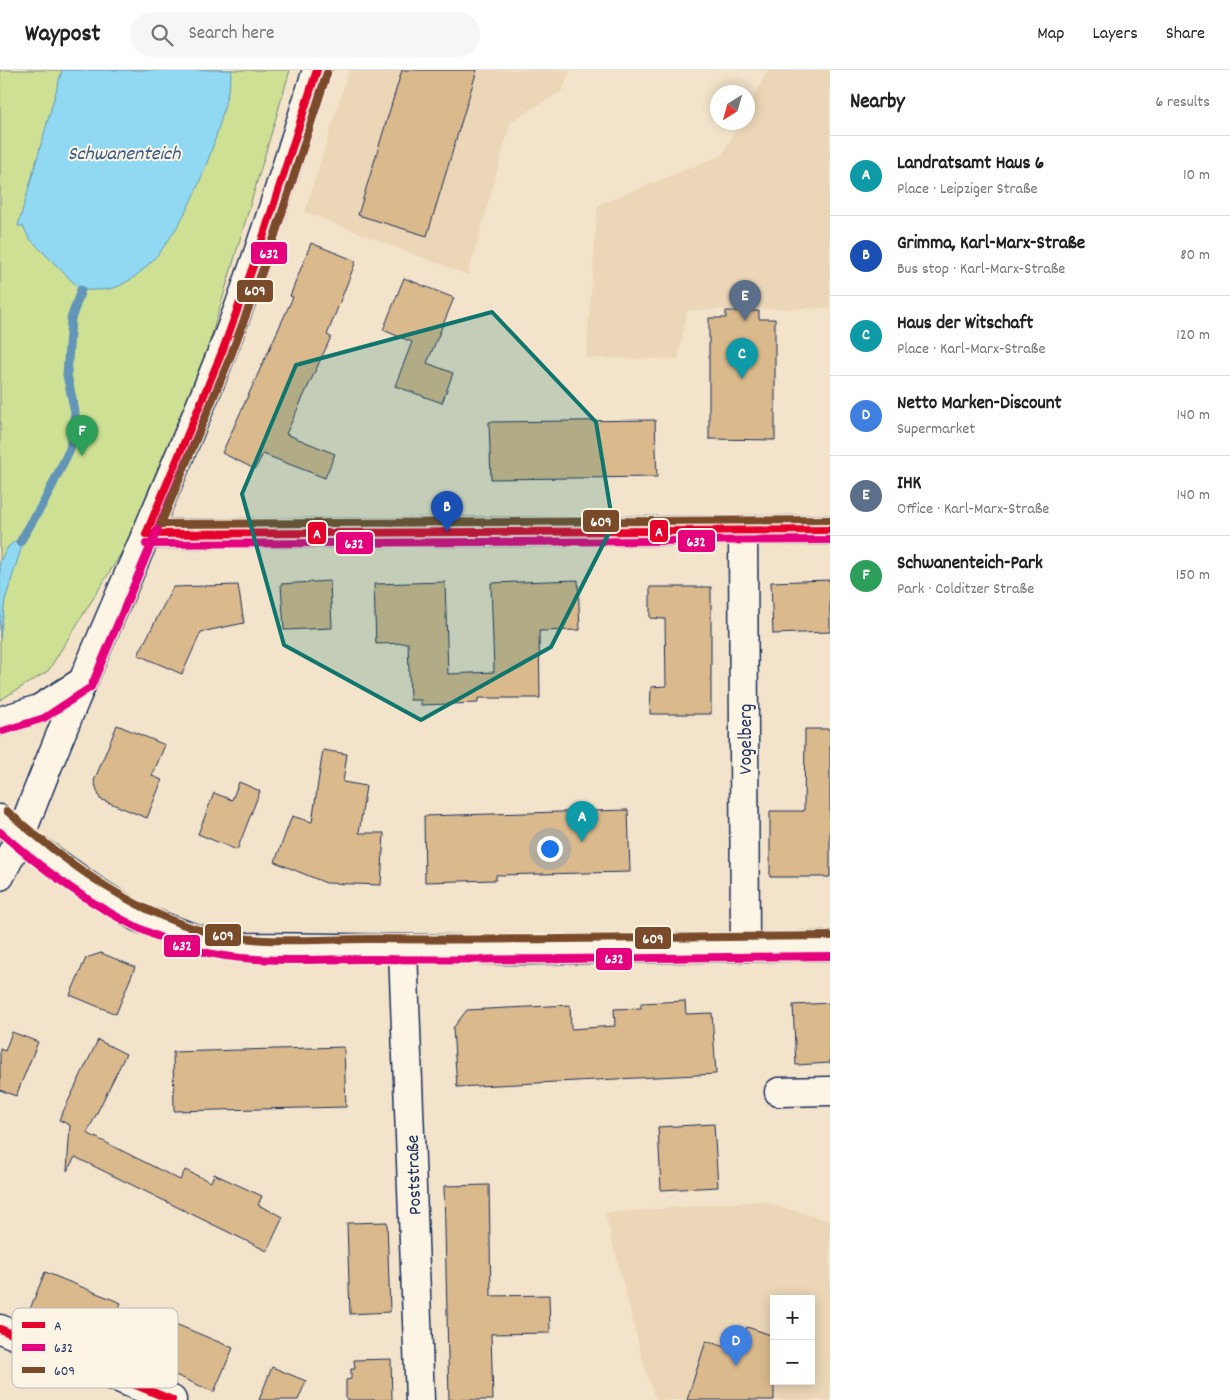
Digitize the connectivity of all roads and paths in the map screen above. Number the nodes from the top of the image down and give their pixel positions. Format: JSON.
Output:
{"nodes":[{"id":1,"x":317,"y":70,"type":"edge"},
{"id":2,"x":830,"y":530,"type":"edge"},
{"id":3,"x":743,"y":531,"type":"junction"},
{"id":4,"x":146,"y":534,"type":"junction"},
{"id":5,"x":82,"y":682,"type":"junction"},
{"id":6,"x":0,"y":721,"type":"edge"},
{"id":7,"x":0,"y":819,"type":"edge"},
{"id":8,"x":20,"y":837,"type":"junction"},
{"id":9,"x":0,"y":876,"type":"edge"},
{"id":10,"x":830,"y":946,"type":"edge"},
{"id":11,"x":745,"y":947,"type":"junction"},
{"id":12,"x":403,"y":950,"type":"junction"},
{"id":13,"x":830,"y":1091,"type":"edge"},
{"id":14,"x":779,"y":1092,"type":"dead end"},
{"id":15,"x":0,"y":1329,"type":"edge"},
{"id":16,"x":12,"y":1334,"type":"edge"},
{"id":17,"x":143,"y":1388,"type":"edge"},
{"id":18,"x":172,"y":1400,"type":"edge"},
{"id":19,"x":420,"y":1400,"type":"edge"}],
"edges":[{"from":1,"to":4,"type":"street"},
{"from":2,"to":3,"type":"street"},
{"from":3,"to":4,"type":"street"},
{"from":3,"to":11,"type":"street","name":"Vogelberg"},
{"from":4,"to":5,"type":"street"},
{"from":5,"to":6,"type":"street"},
{"from":5,"to":8,"type":"street"},
{"from":7,"to":8,"type":"street"},
{"from":8,"to":9,"type":"street"},
{"from":8,"to":12,"type":"street"},
{"from":10,"to":11,"type":"street"},
{"from":11,"to":12,"type":"street"},
{"from":12,"to":19,"type":"street","name":"Poststraße"},
{"from":13,"to":14,"type":"street"},
{"from":15,"to":16,"type":"street"},
{"from":17,"to":18,"type":"street"}]}
